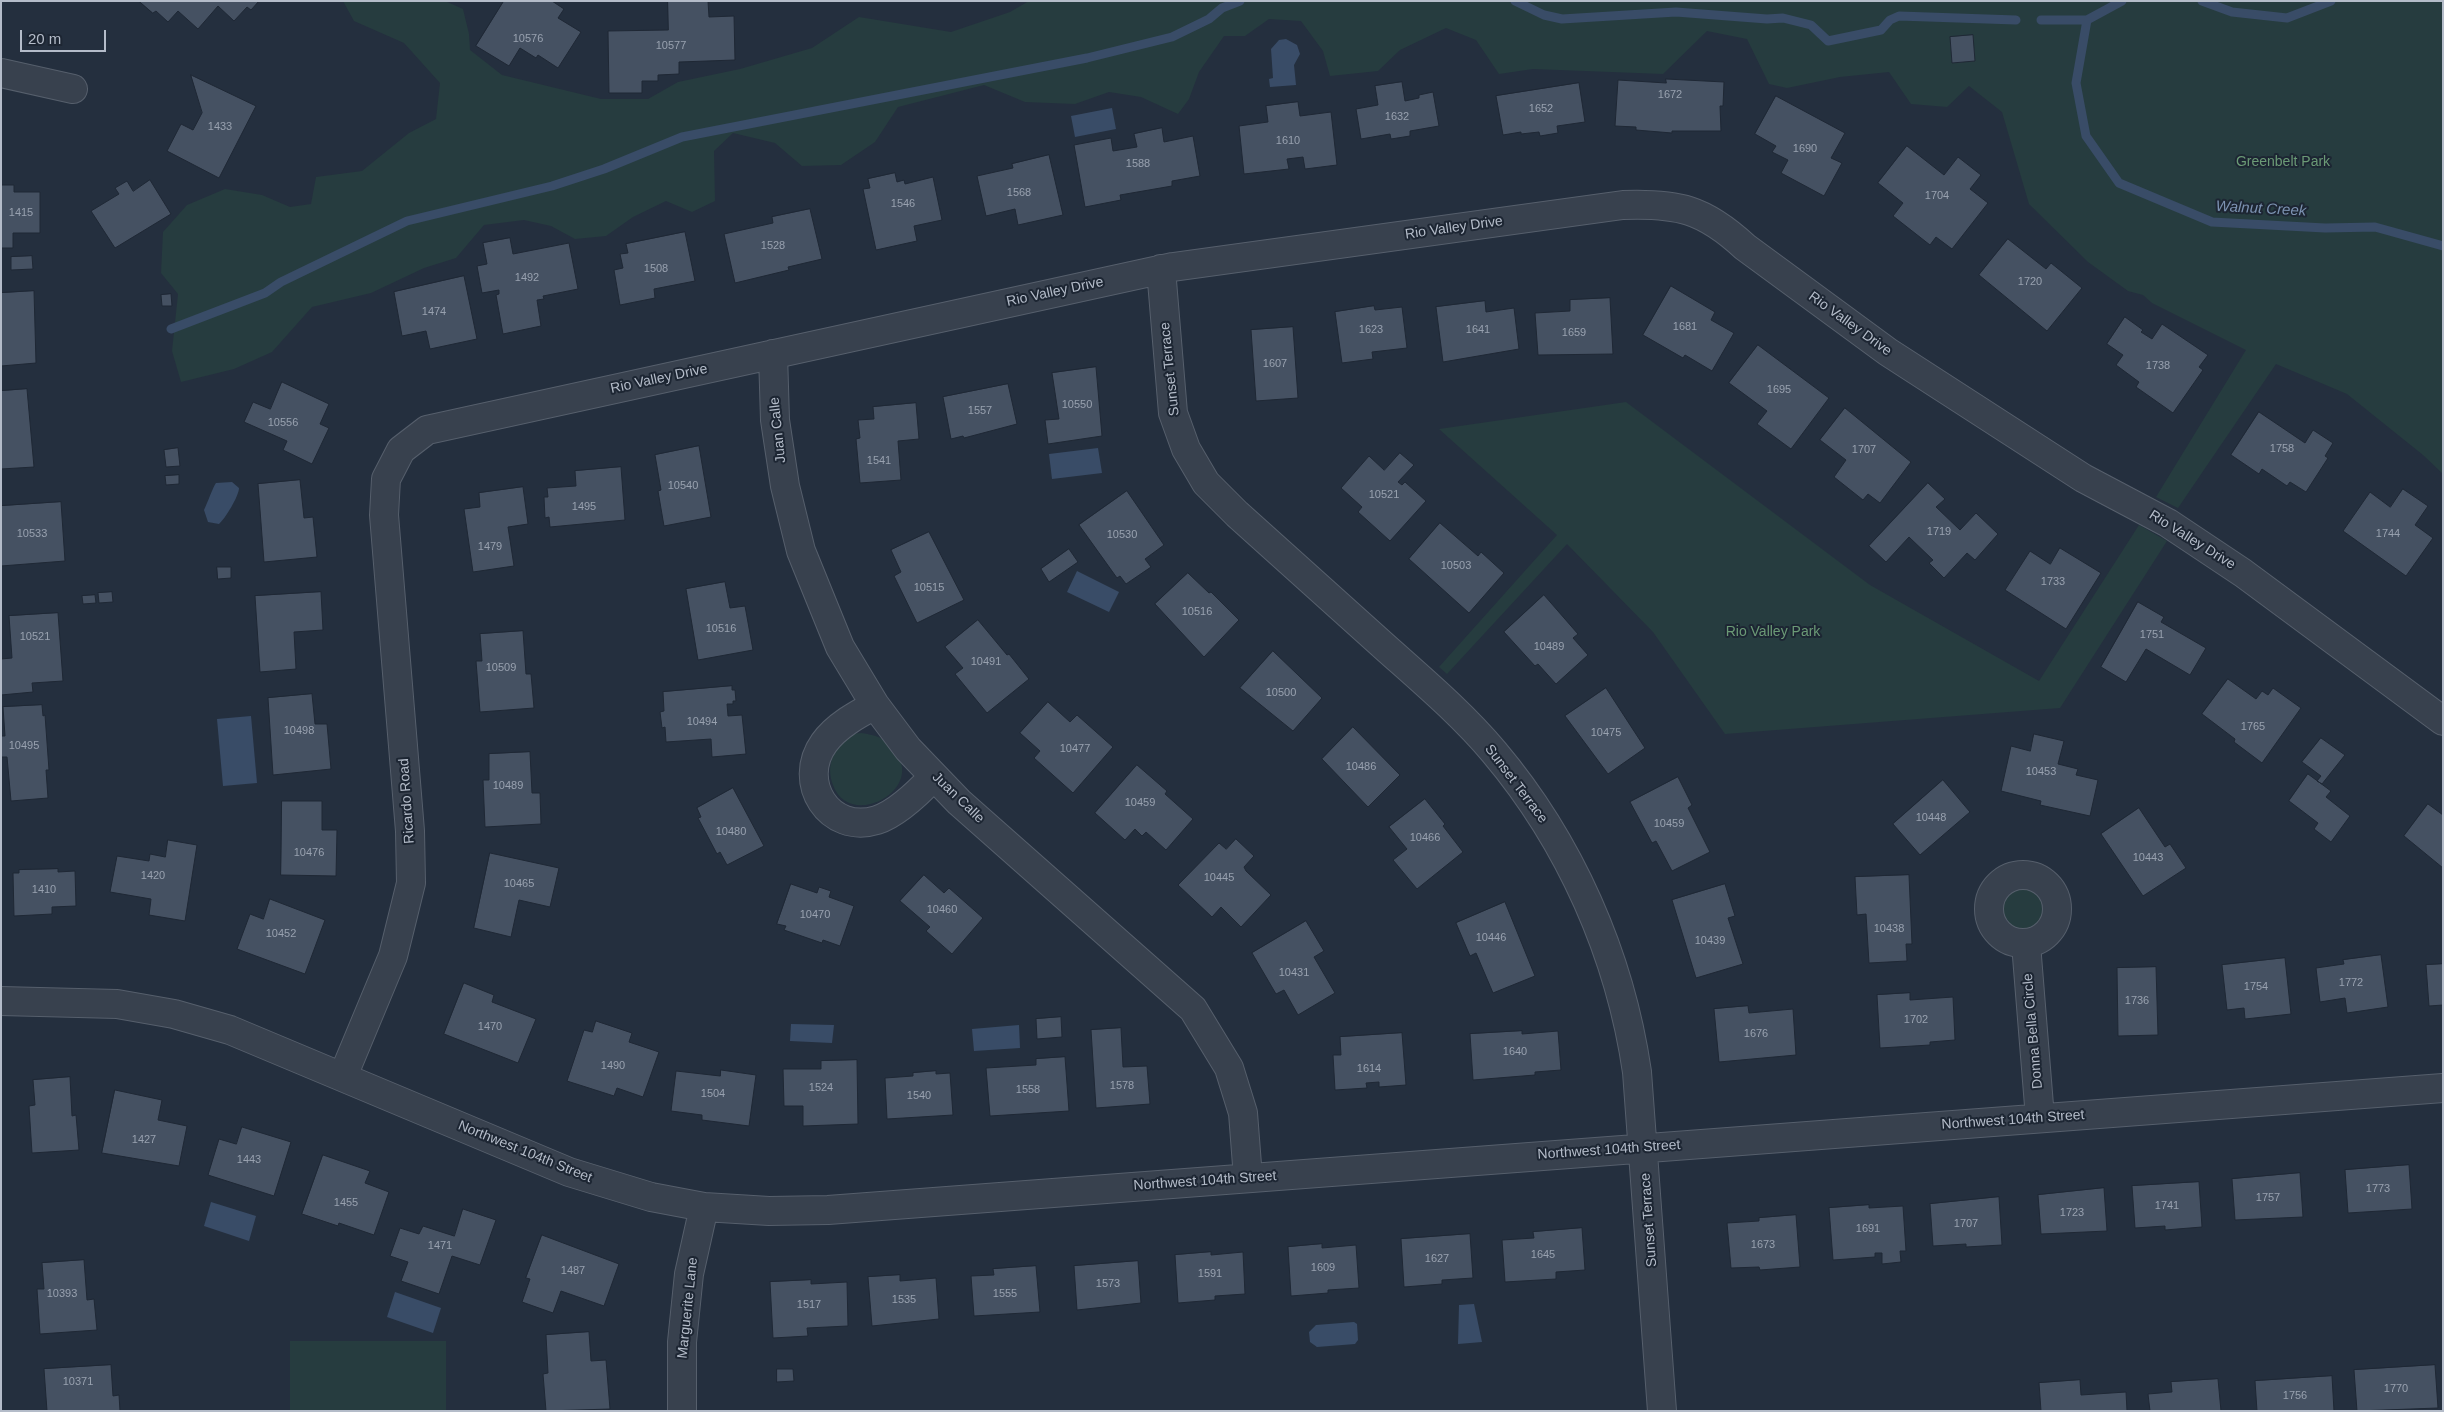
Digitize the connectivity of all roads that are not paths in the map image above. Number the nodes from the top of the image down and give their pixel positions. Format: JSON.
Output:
{"nodes":[{"id":1,"x":1,"y":73,"type":"edge"},
{"id":2,"x":73,"y":89,"type":"dead end"},
{"id":3,"x":1161,"y":269,"type":"junction"},
{"id":4,"x":773,"y":354,"type":"junction"},
{"id":5,"x":384,"y":515,"type":"joint"},
{"id":6,"x":875,"y":705,"type":"junction"},
{"id":7,"x":2443,"y":721,"type":"edge"},
{"id":8,"x":934,"y":776,"type":"junction"},
{"id":9,"x":2026,"y":944,"type":"dead end"},
{"id":10,"x":1,"y":1001,"type":"edge"},
{"id":11,"x":343,"y":1076,"type":"junction"},
{"id":12,"x":2443,"y":1088,"type":"edge"},
{"id":13,"x":2040,"y":1118,"type":"junction"},
{"id":14,"x":1644,"y":1147,"type":"junction"},
{"id":15,"x":1248,"y":1178,"type":"junction"},
{"id":16,"x":704,"y":1207,"type":"junction"},
{"id":17,"x":682,"y":1411,"type":"edge"},
{"id":18,"x":1662,"y":1411,"type":"edge"}],
"edges":[{"from":1,"to":2,"type":"street"},
{"from":3,"to":4,"type":"street","name":"Rio Valley Drive"},
{"from":3,"to":7,"type":"street","name":"Rio Valley Drive"},
{"from":3,"to":14,"type":"street","name":"Sunset Terrace"},
{"from":4,"to":5,"type":"street","name":"Rio Valley Drive"},
{"from":4,"to":6,"type":"street","name":"Juan Calle"},
{"from":5,"to":11,"type":"street","name":"Ricardo Road"},
{"from":6,"to":8,"type":"street","name":"Juan Calle"},
{"from":6,"to":8,"type":"street"},
{"from":8,"to":15,"type":"street","name":"Juan Calle"},
{"from":9,"to":13,"type":"street","name":"Donna Bella Circle"},
{"from":10,"to":11,"type":"street","name":"Northwest 104th Street"},
{"from":11,"to":16,"type":"street","name":"Northwest 104th Street"},
{"from":12,"to":13,"type":"street","name":"Northwest 104th Street"},
{"from":13,"to":14,"type":"street","name":"Northwest 104th Street"},
{"from":14,"to":15,"type":"street","name":"Northwest 104th Street"},
{"from":14,"to":18,"type":"street","name":"Sunset Terrace"},
{"from":15,"to":16,"type":"street","name":"Northwest 104th Street"},
{"from":16,"to":17,"type":"street","name":"Marguerite Lane"}]}
